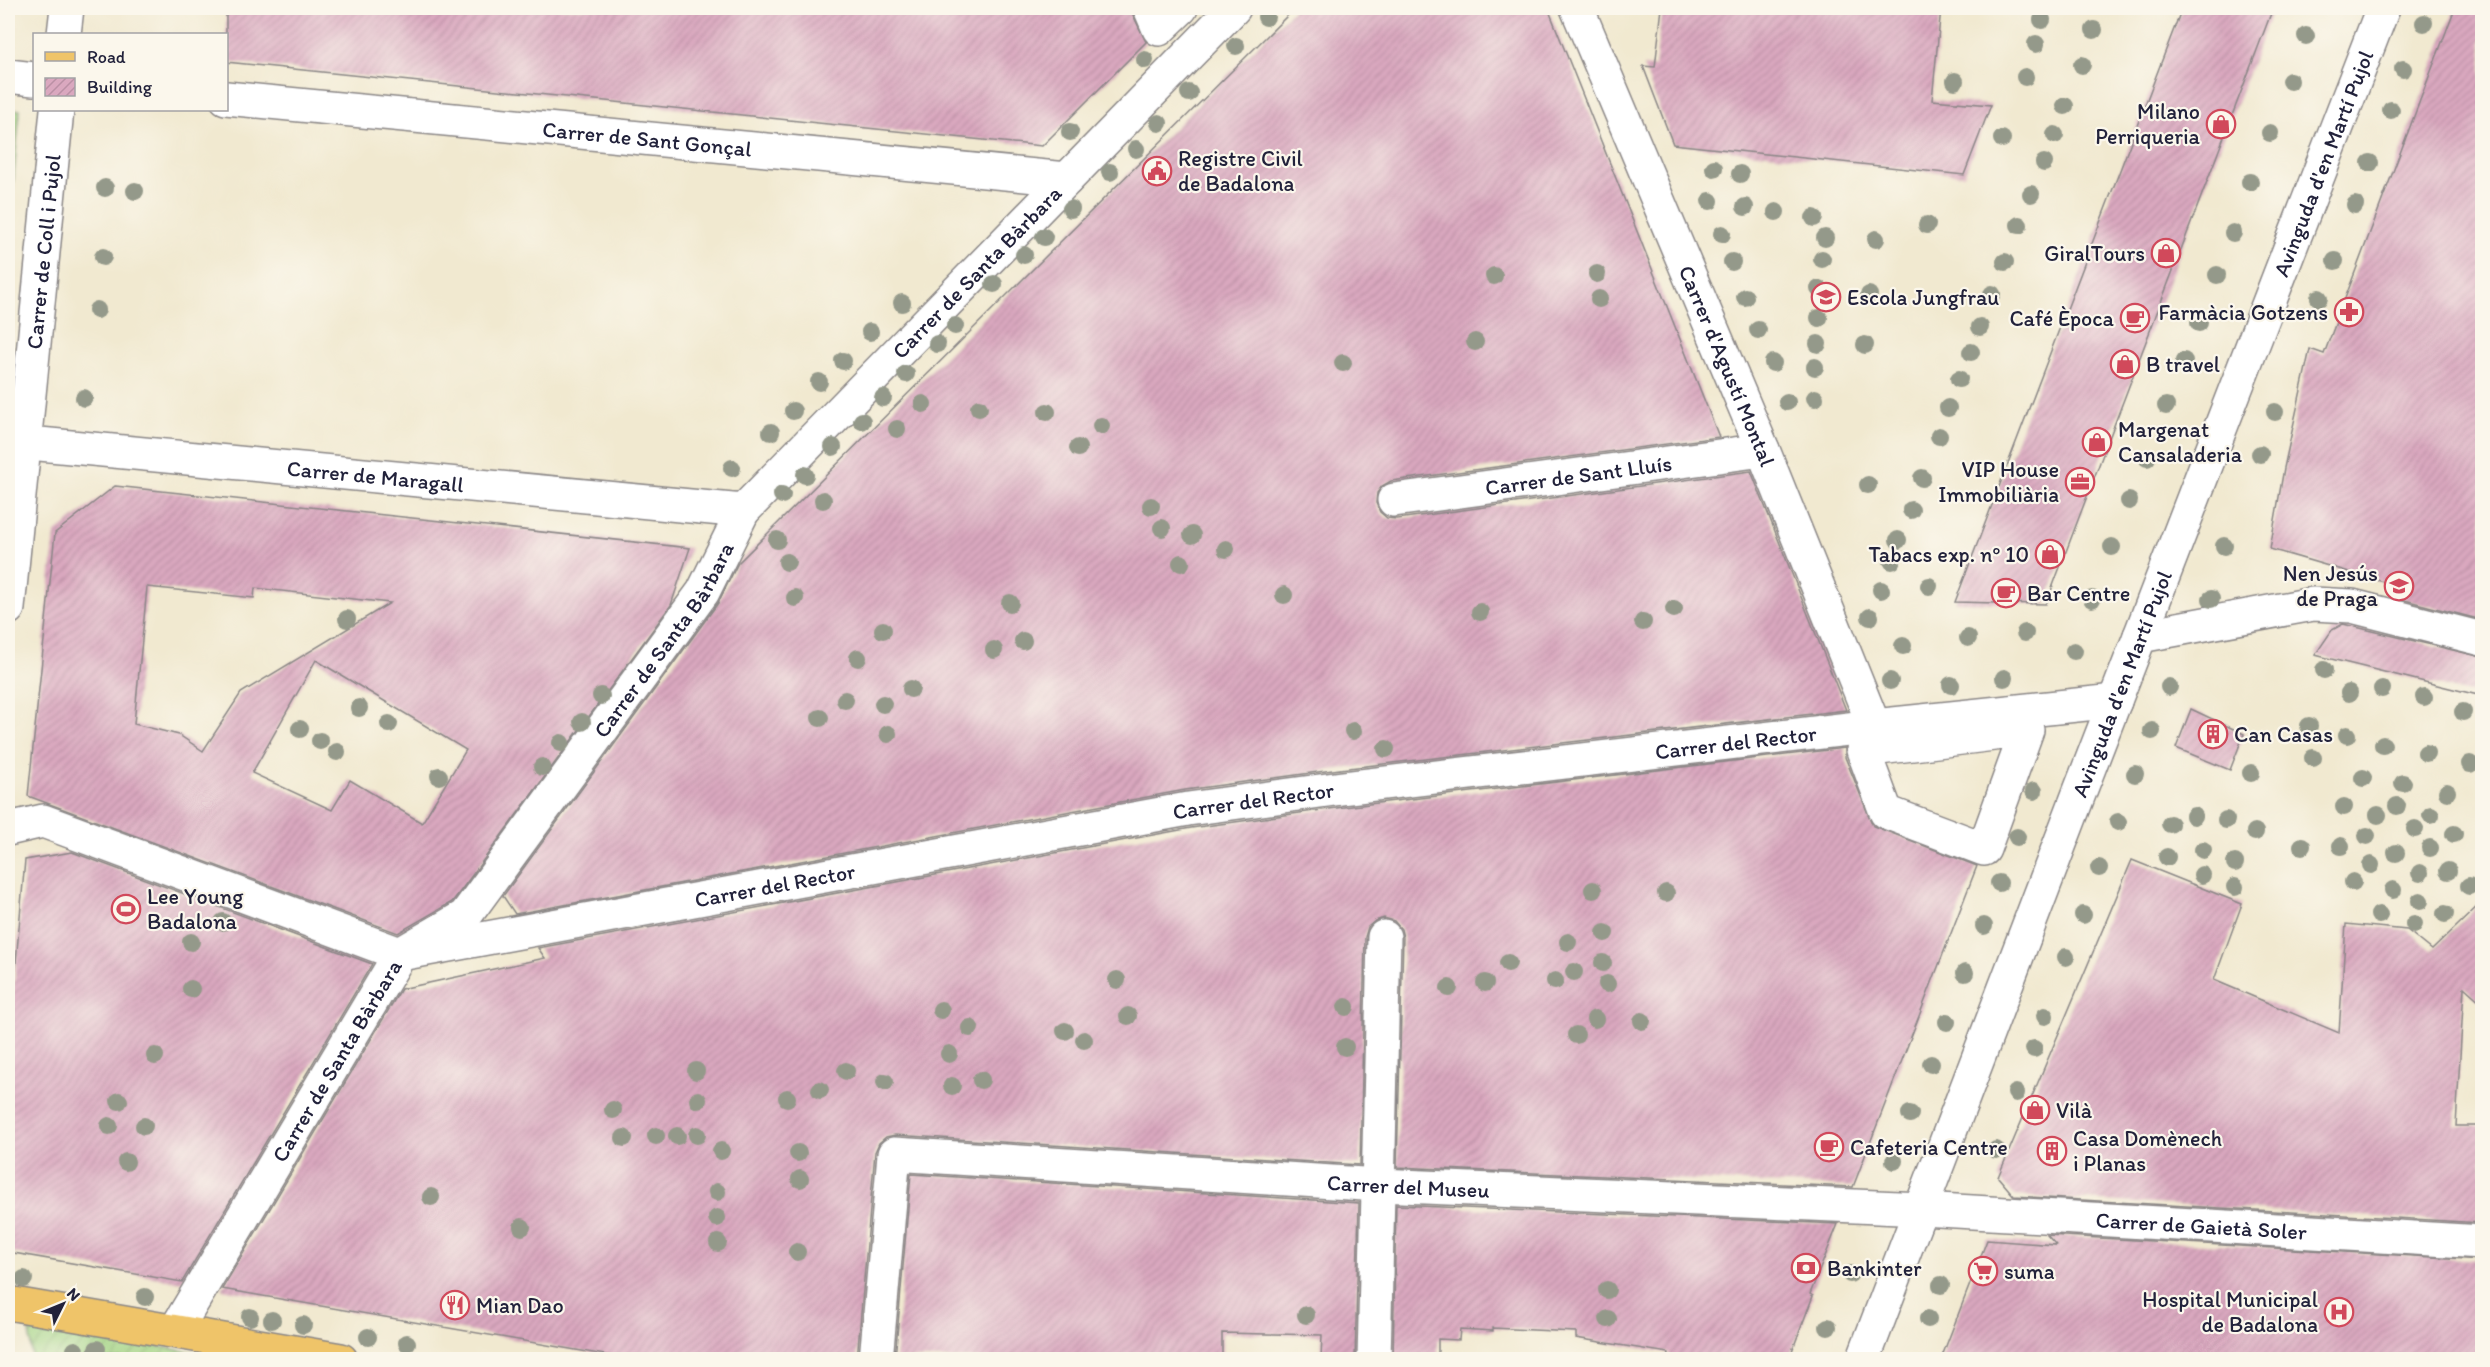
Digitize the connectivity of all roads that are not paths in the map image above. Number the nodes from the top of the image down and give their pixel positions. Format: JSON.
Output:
{"nodes":[{"id":1,"x":67,"y":8,"type":"edge"},
{"id":2,"x":1150,"y":8,"type":"edge"},
{"id":3,"x":1181,"y":8,"type":"edge"},
{"id":4,"x":1234,"y":8,"type":"edge"},
{"id":5,"x":1577,"y":8,"type":"edge"},
{"id":6,"x":2383,"y":8,"type":"edge"},
{"id":7,"x":64,"y":33,"type":"edge"},
{"id":8,"x":8,"y":76,"type":"edge"},
{"id":9,"x":33,"y":79,"type":"edge"},
{"id":10,"x":228,"y":98,"type":"edge"},
{"id":11,"x":57,"y":111,"type":"edge"},
{"id":12,"x":1067,"y":179,"type":"junction"},
{"id":13,"x":16,"y":442,"type":"edge"},
{"id":14,"x":1763,"y":450,"type":"junction"},
{"id":15,"x":1394,"y":500,"type":"dead end"},
{"id":16,"x":743,"y":511,"type":"junction"},
{"id":17,"x":8,"y":608,"type":"edge"},
{"id":18,"x":2140,"y":636,"type":"junction"},
{"id":19,"x":2482,"y":639,"type":"edge"},
{"id":20,"x":2115,"y":701,"type":"junction"},
{"id":21,"x":1874,"y":726,"type":"junction"},
{"id":22,"x":2027,"y":730,"type":"joint"},
{"id":23,"x":8,"y":830,"type":"edge"},
{"id":24,"x":1384,"y":937,"type":"dead end"},
{"id":25,"x":400,"y":954,"type":"junction"},
{"id":26,"x":1379,"y":1185,"type":"junction"},
{"id":27,"x":1922,"y":1209,"type":"junction"},
{"id":28,"x":2482,"y":1242,"type":"edge"},
{"id":29,"x":8,"y":1303,"type":"edge"},
{"id":30,"x":175,"y":1331,"type":"junction"},
{"id":31,"x":341,"y":1359,"type":"edge"},
{"id":32,"x":876,"y":1359,"type":"edge"},
{"id":33,"x":1374,"y":1359,"type":"edge"},
{"id":34,"x":1863,"y":1359,"type":"edge"}],
"edges":[{"from":1,"to":7,"type":"street"},
{"from":2,"to":3,"type":"street"},
{"from":4,"to":12,"type":"street","name":"Carrer de Santa Bàrbara"},
{"from":5,"to":14,"type":"street","name":"Carrer d'Agustí Montal"},
{"from":6,"to":18,"type":"street","name":"Avinguda d'en Martí Pujol"},
{"from":8,"to":9,"type":"street"},
{"from":10,"to":12,"type":"street","name":"Carrer de Sant Gonçal"},
{"from":11,"to":13,"type":"street","name":"Carrer de Coll i Pujol"},
{"from":12,"to":16,"type":"street","name":"Carrer de Santa Bàrbara"},
{"from":13,"to":16,"type":"street","name":"Carrer de Maragall"},
{"from":13,"to":17,"type":"street","name":"Carrer de Coll i Pujol"},
{"from":14,"to":15,"type":"street","name":"Carrer de Sant Lluís"},
{"from":14,"to":21,"type":"street","name":"Carrer d'Agustí Montal"},
{"from":16,"to":25,"type":"street","name":"Carrer de Santa Bàrbara"},
{"from":18,"to":19,"type":"street"},
{"from":18,"to":20,"type":"street","name":"Avinguda d'en Martí Pujol"},
{"from":20,"to":21,"type":"street","name":"Carrer del Rector"},
{"from":20,"to":27,"type":"street","name":"Avinguda d'en Martí Pujol"},
{"from":21,"to":25,"type":"street","name":"Carrer del Rector"},
{"from":22,"to":22,"type":"street"},
{"from":23,"to":25,"type":"street"},
{"from":24,"to":26,"type":"street"},
{"from":25,"to":30,"type":"street","name":"Carrer de Santa Bàrbara"},
{"from":26,"to":27,"type":"street","name":"Carrer del Museu"},
{"from":26,"to":32,"type":"street","name":"Carrer del Museu"},
{"from":26,"to":33,"type":"street"},
{"from":27,"to":28,"type":"street","name":"Carrer de Gaietà Soler"},
{"from":27,"to":34,"type":"street","name":"Avinguda d'en Martí Pujol"},
{"from":29,"to":30,"type":"main road"},
{"from":30,"to":31,"type":"main road"}]}
